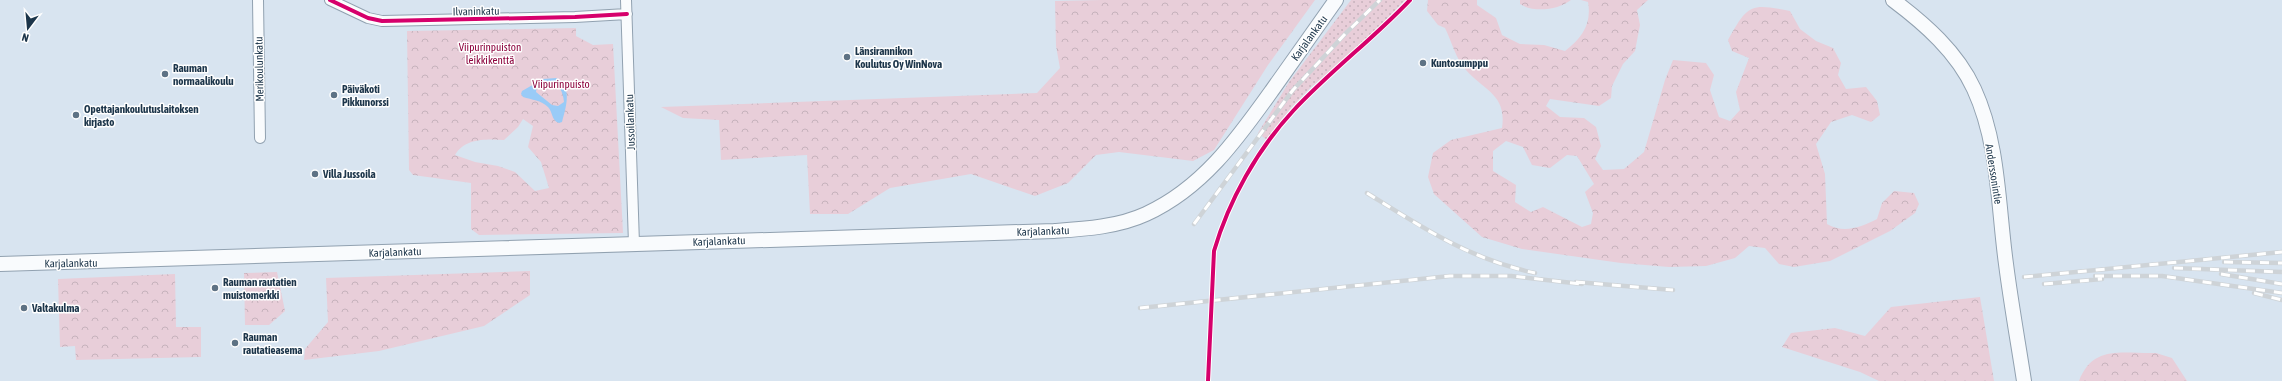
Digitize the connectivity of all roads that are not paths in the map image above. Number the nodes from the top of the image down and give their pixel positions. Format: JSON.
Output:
{"nodes":[{"id":1,"x":258,"y":0,"type":"edge"},
{"id":2,"x":330,"y":0,"type":"edge"},
{"id":3,"x":626,"y":0,"type":"edge"},
{"id":4,"x":1336,"y":0,"type":"edge"},
{"id":5,"x":1893,"y":0,"type":"edge"},
{"id":6,"x":627,"y":14,"type":"junction"},
{"id":7,"x":260,"y":138,"type":"dead end"},
{"id":8,"x":634,"y":244,"type":"junction"},
{"id":9,"x":0,"y":264,"type":"edge"},
{"id":10,"x":2024,"y":381,"type":"edge"}],
"edges":[{"from":1,"to":7,"type":"street","name":"Merikoulunkatu"},
{"from":2,"to":6,"type":"street","name":"Ilvaninkatu"},
{"from":3,"to":6,"type":"street","name":"Jussoilankatu"},
{"from":4,"to":8,"type":"main road","name":"Karjalankatu"},
{"from":5,"to":10,"type":"main road","name":"Anderssonintie"},
{"from":6,"to":8,"type":"street","name":"Jussoilankatu"},
{"from":8,"to":9,"type":"main road","name":"Karjalankatu"}]}
